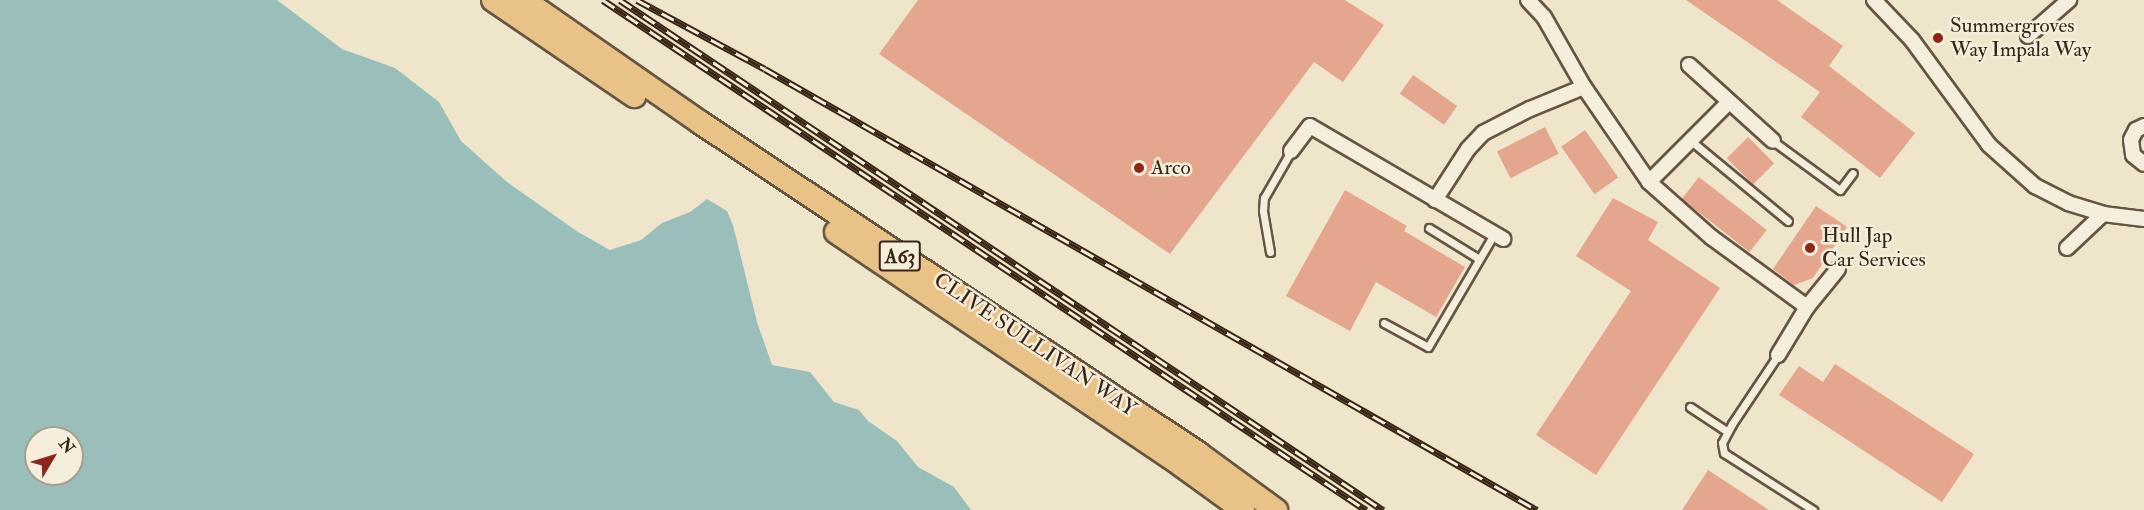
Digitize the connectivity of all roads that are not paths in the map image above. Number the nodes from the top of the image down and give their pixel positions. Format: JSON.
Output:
{"nodes":[{"id":1,"x":493,"y":0,"type":"edge"},
{"id":2,"x":524,"y":0,"type":"edge"},
{"id":3,"x":1528,"y":0,"type":"edge"},
{"id":4,"x":1874,"y":0,"type":"edge"},
{"id":5,"x":2069,"y":0,"type":"edge"},
{"id":6,"x":2028,"y":36,"type":"dead end"},
{"id":7,"x":1689,"y":65,"type":"dead end"},
{"id":8,"x":1584,"y":87,"type":"junction"},
{"id":9,"x":1728,"y":103,"type":"junction"},
{"id":10,"x":2144,"y":126,"type":"edge"},
{"id":11,"x":1690,"y":141,"type":"junction"},
{"id":12,"x":1773,"y":141,"type":"joint"},
{"id":13,"x":1291,"y":151,"type":"joint"},
{"id":14,"x":2144,"y":164,"type":"edge"},
{"id":15,"x":1853,"y":173,"type":"dead end"},
{"id":16,"x":1649,"y":182,"type":"junction"},
{"id":17,"x":1435,"y":200,"type":"junction"},
{"id":18,"x":2103,"y":214,"type":"junction"},
{"id":19,"x":2144,"y":219,"type":"edge"},
{"id":20,"x":1788,"y":221,"type":"dead end"},
{"id":21,"x":1430,"y":228,"type":"dead end"},
{"id":22,"x":1499,"y":237,"type":"joint"},
{"id":23,"x":2067,"y":248,"type":"dead end"},
{"id":24,"x":1270,"y":252,"type":"dead end"},
{"id":25,"x":1479,"y":260,"type":"junction"},
{"id":26,"x":1839,"y":269,"type":"dead end"},
{"id":27,"x":1807,"y":307,"type":"junction"},
{"id":28,"x":1384,"y":323,"type":"dead end"},
{"id":29,"x":1778,"y":355,"type":"joint"},
{"id":30,"x":1690,"y":407,"type":"dead end"},
{"id":31,"x":1728,"y":432,"type":"junction"},
{"id":32,"x":1243,"y":510,"type":"edge"},
{"id":33,"x":1276,"y":510,"type":"edge"},
{"id":34,"x":1813,"y":510,"type":"edge"}],
"edges":[{"from":1,"to":32,"type":"highway","name":"CLIVE SULLIVAN WAY","number":"A63"},
{"from":2,"to":33,"type":"highway","name":"CLIVE SULLIVAN WAY","number":"A63"},
{"from":3,"to":8,"type":"street"},
{"from":4,"to":18,"type":"street"},
{"from":5,"to":6,"type":"street"},
{"from":7,"to":9,"type":"street"},
{"from":8,"to":16,"type":"street"},
{"from":8,"to":17,"type":"street"},
{"from":9,"to":11,"type":"street"},
{"from":9,"to":12,"type":"street"},
{"from":10,"to":14,"type":"street"},
{"from":11,"to":16,"type":"street"},
{"from":11,"to":20,"type":"lane"},
{"from":12,"to":15,"type":"lane"},
{"from":13,"to":17,"type":"street"},
{"from":13,"to":24,"type":"lane"},
{"from":16,"to":27,"type":"street"},
{"from":17,"to":22,"type":"street"},
{"from":18,"to":19,"type":"street"},
{"from":18,"to":23,"type":"street"},
{"from":21,"to":25,"type":"lane"},
{"from":22,"to":25,"type":"lane"},
{"from":25,"to":28,"type":"lane"},
{"from":26,"to":27,"type":"street"},
{"from":27,"to":29,"type":"street"},
{"from":29,"to":31,"type":"lane"},
{"from":30,"to":31,"type":"lane"},
{"from":31,"to":34,"type":"lane"}]}
